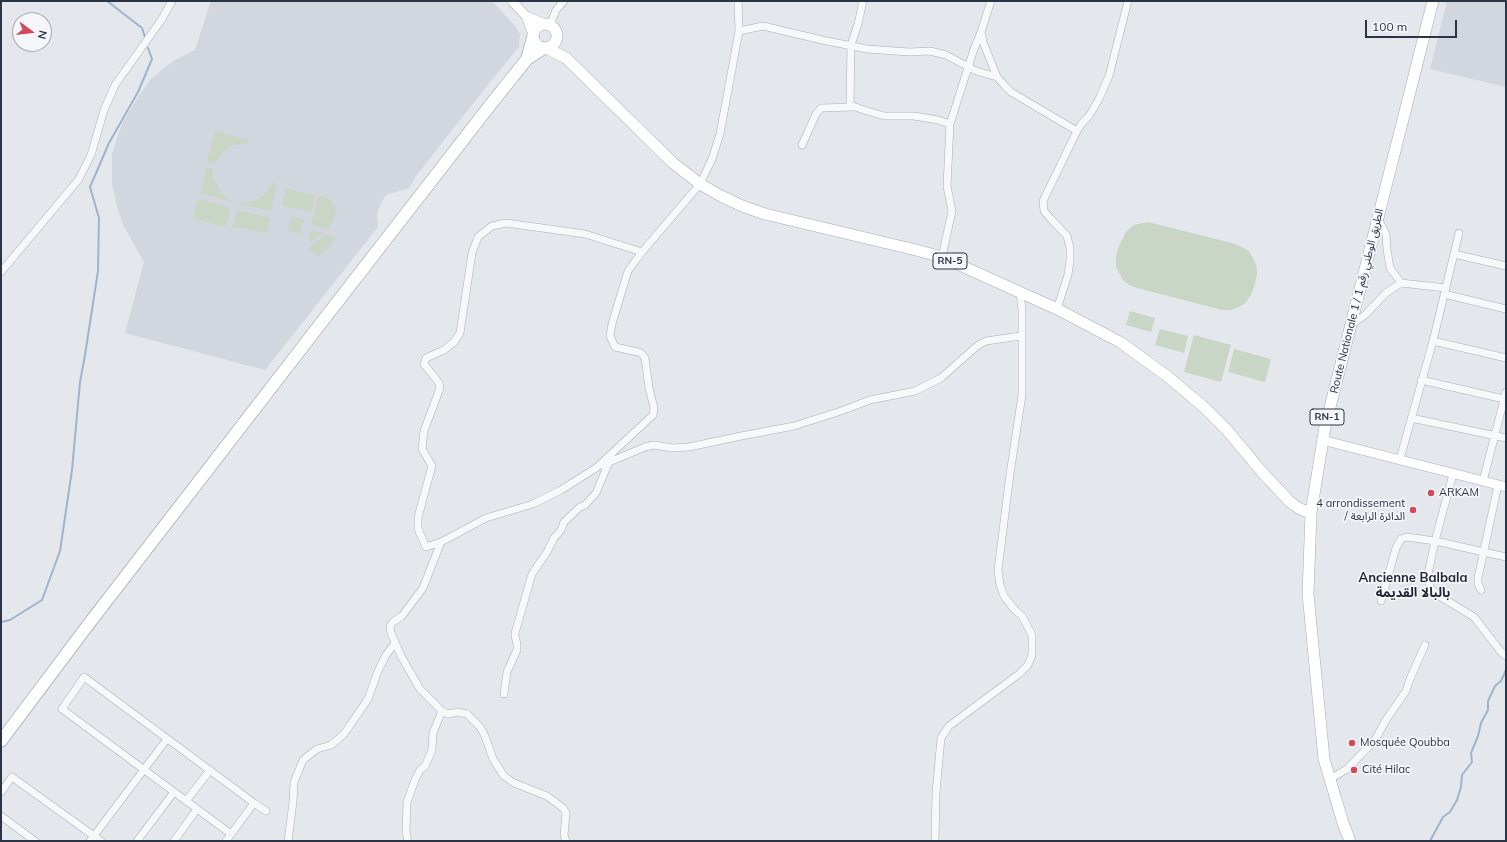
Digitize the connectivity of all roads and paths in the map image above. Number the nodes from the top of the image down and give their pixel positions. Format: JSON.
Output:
{"nodes":[{"id":1,"x":172,"y":1,"type":"edge"},
{"id":2,"x":512,"y":1,"type":"edge"},
{"id":3,"x":564,"y":1,"type":"edge"},
{"id":4,"x":738,"y":1,"type":"edge"},
{"id":5,"x":863,"y":1,"type":"edge"},
{"id":6,"x":991,"y":1,"type":"edge"},
{"id":7,"x":1128,"y":1,"type":"edge"},
{"id":8,"x":1433,"y":1,"type":"edge"},
{"id":9,"x":526,"y":16,"type":"junction"},
{"id":10,"x":547,"y":25,"type":"junction"},
{"id":11,"x":739,"y":30,"type":"junction"},
{"id":12,"x":981,"y":32,"type":"junction"},
{"id":13,"x":556,"y":35,"type":"junction"},
{"id":14,"x":533,"y":36,"type":"junction"},
{"id":15,"x":851,"y":45,"type":"junction"},
{"id":16,"x":545,"y":48,"type":"junction"},
{"id":17,"x":566,"y":58,"type":"junction"},
{"id":18,"x":527,"y":59,"type":"junction"},
{"id":19,"x":969,"y":68,"type":"junction"},
{"id":20,"x":997,"y":77,"type":"junction"},
{"id":21,"x":854,"y":107,"type":"junction"},
{"id":22,"x":950,"y":124,"type":"junction"},
{"id":23,"x":1077,"y":131,"type":"junction"},
{"id":24,"x":802,"y":145,"type":"dead end"},
{"id":25,"x":700,"y":184,"type":"junction"},
{"id":26,"x":1378,"y":219,"type":"junction"},
{"id":27,"x":1459,"y":234,"type":"dead end"},
{"id":28,"x":642,"y":252,"type":"junction"},
{"id":29,"x":1454,"y":254,"type":"junction"},
{"id":30,"x":942,"y":257,"type":"junction"},
{"id":31,"x":1506,"y":266,"type":"edge"},
{"id":32,"x":1,"y":272,"type":"edge"},
{"id":33,"x":1400,"y":283,"type":"junction"},
{"id":34,"x":1445,"y":291,"type":"junction"},
{"id":35,"x":1020,"y":292,"type":"junction"},
{"id":36,"x":1057,"y":309,"type":"junction"},
{"id":37,"x":1506,"y":309,"type":"edge"},
{"id":38,"x":1350,"y":325,"type":"junction"},
{"id":39,"x":1022,"y":336,"type":"junction"},
{"id":40,"x":1433,"y":341,"type":"junction"},
{"id":41,"x":1506,"y":358,"type":"edge"},
{"id":42,"x":1421,"y":380,"type":"junction"},
{"id":43,"x":1505,"y":396,"type":"edge"},
{"id":44,"x":1411,"y":418,"type":"junction"},
{"id":45,"x":1495,"y":435,"type":"junction"},
{"id":46,"x":1506,"y":438,"type":"edge"},
{"id":47,"x":1322,"y":440,"type":"junction"},
{"id":48,"x":1400,"y":459,"type":"junction"},
{"id":49,"x":609,"y":462,"type":"junction"},
{"id":50,"x":596,"y":468,"type":"junction"},
{"id":51,"x":1453,"y":474,"type":"junction"},
{"id":52,"x":1483,"y":481,"type":"junction"},
{"id":53,"x":1502,"y":486,"type":"edge"},
{"id":54,"x":1311,"y":513,"type":"junction"},
{"id":55,"x":1435,"y":541,"type":"junction"},
{"id":56,"x":442,"y":542,"type":"junction"},
{"id":57,"x":1483,"y":551,"type":"junction"},
{"id":58,"x":1506,"y":557,"type":"edge"},
{"id":59,"x":1481,"y":590,"type":"dead end"},
{"id":60,"x":1381,"y":601,"type":"dead end"},
{"id":61,"x":395,"y":643,"type":"junction"},
{"id":62,"x":1425,"y":645,"type":"dead end"},
{"id":63,"x":1506,"y":656,"type":"edge"},
{"id":64,"x":504,"y":694,"type":"dead end"},
{"id":65,"x":442,"y":711,"type":"junction"},
{"id":66,"x":167,"y":739,"type":"junction"},
{"id":67,"x":1,"y":741,"type":"edge"},
{"id":68,"x":144,"y":770,"type":"junction"},
{"id":69,"x":210,"y":770,"type":"junction"},
{"id":70,"x":1330,"y":779,"type":"junction"},
{"id":71,"x":1,"y":792,"type":"edge"},
{"id":72,"x":174,"y":792,"type":"junction"},
{"id":73,"x":186,"y":801,"type":"junction"},
{"id":74,"x":254,"y":803,"type":"junction"},
{"id":75,"x":197,"y":809,"type":"junction"},
{"id":76,"x":266,"y":811,"type":"dead end"},
{"id":77,"x":1,"y":816,"type":"edge"},
{"id":78,"x":231,"y":834,"type":"junction"},
{"id":79,"x":92,"y":838,"type":"edge"},
{"id":80,"x":35,"y":841,"type":"edge"},
{"id":81,"x":101,"y":841,"type":"edge"},
{"id":82,"x":137,"y":841,"type":"edge"},
{"id":83,"x":174,"y":841,"type":"edge"},
{"id":84,"x":226,"y":841,"type":"edge"},
{"id":85,"x":288,"y":841,"type":"edge"},
{"id":86,"x":408,"y":841,"type":"edge"},
{"id":87,"x":566,"y":841,"type":"edge"},
{"id":88,"x":935,"y":841,"type":"edge"},
{"id":89,"x":1350,"y":841,"type":"edge"}],
"edges":[{"from":1,"to":32,"type":"street"},
{"from":2,"to":9,"type":"street"},
{"from":3,"to":10,"type":"street"},
{"from":4,"to":11,"type":"street"},
{"from":5,"to":15,"type":"street"},
{"from":6,"to":12,"type":"street"},
{"from":7,"to":23,"type":"street"},
{"from":8,"to":26,"type":"main road","name":"Route Nationale 1 / الطريق الوطني رقم 1","number":"RN-1"},
{"from":9,"to":10,"type":"street"},
{"from":9,"to":14,"type":"street"},
{"from":10,"to":13,"type":"main road"},
{"from":10,"to":14,"type":"main road"},
{"from":11,"to":15,"type":"street"},
{"from":11,"to":25,"type":"street"},
{"from":12,"to":19,"type":"street"},
{"from":12,"to":20,"type":"street"},
{"from":13,"to":16,"type":"main road"},
{"from":13,"to":17,"type":"main road","number":"RN-5"},
{"from":14,"to":16,"type":"main road"},
{"from":14,"to":18,"type":"highway"},
{"from":15,"to":19,"type":"street"},
{"from":15,"to":21,"type":"street"},
{"from":16,"to":17,"type":"main road","number":"RN-5"},
{"from":16,"to":18,"type":"highway"},
{"from":17,"to":25,"type":"main road","number":"RN-5"},
{"from":18,"to":67,"type":"highway"},
{"from":19,"to":20,"type":"street"},
{"from":19,"to":22,"type":"street"},
{"from":20,"to":23,"type":"street"},
{"from":21,"to":22,"type":"street"},
{"from":21,"to":24,"type":"street"},
{"from":22,"to":30,"type":"street"},
{"from":23,"to":36,"type":"street"},
{"from":25,"to":28,"type":"street"},
{"from":25,"to":30,"type":"main road","number":"RN-5"},
{"from":26,"to":33,"type":"street"},
{"from":26,"to":38,"type":"main road","name":"Route Nationale 1 / الطريق الوطني رقم 1","number":"RN-1"},
{"from":27,"to":29,"type":"street"},
{"from":28,"to":50,"type":"street"},
{"from":28,"to":56,"type":"street"},
{"from":29,"to":31,"type":"street"},
{"from":29,"to":34,"type":"street"},
{"from":30,"to":35,"type":"main road","number":"RN-5"},
{"from":33,"to":34,"type":"street"},
{"from":33,"to":38,"type":"street"},
{"from":34,"to":37,"type":"street"},
{"from":34,"to":40,"type":"street"},
{"from":35,"to":36,"type":"main road","number":"RN-5"},
{"from":35,"to":39,"type":"street"},
{"from":36,"to":54,"type":"main road","number":"RN-5"},
{"from":38,"to":47,"type":"main road","name":"Route Nationale 1 / الطريق الوطني رقم 1","number":"RN-1"},
{"from":39,"to":49,"type":"street"},
{"from":39,"to":88,"type":"street"},
{"from":40,"to":41,"type":"street"},
{"from":40,"to":42,"type":"street"},
{"from":42,"to":43,"type":"street"},
{"from":42,"to":44,"type":"street"},
{"from":43,"to":45,"type":"street"},
{"from":44,"to":45,"type":"street"},
{"from":44,"to":48,"type":"street"},
{"from":45,"to":46,"type":"street"},
{"from":45,"to":52,"type":"street"},
{"from":47,"to":48,"type":"street"},
{"from":47,"to":54,"type":"main road","name":"Route Nationale 1 / الطريق الوطني رقم 1","number":"RN-1"},
{"from":48,"to":51,"type":"street"},
{"from":49,"to":50,"type":"street"},
{"from":49,"to":64,"type":"street"},
{"from":50,"to":56,"type":"street"},
{"from":51,"to":52,"type":"street"},
{"from":51,"to":55,"type":"street"},
{"from":52,"to":53,"type":"street"},
{"from":53,"to":57,"type":"street"},
{"from":54,"to":70,"type":"main road","name":"Route Nationale 1 / الطريق الوطني رقم 1","number":"RN-1"},
{"from":55,"to":57,"type":"street"},
{"from":55,"to":60,"type":"street"},
{"from":55,"to":63,"type":"street"},
{"from":56,"to":61,"type":"street"},
{"from":57,"to":58,"type":"street"},
{"from":57,"to":59,"type":"street"},
{"from":61,"to":65,"type":"street"},
{"from":61,"to":85,"type":"street"},
{"from":62,"to":70,"type":"street"},
{"from":65,"to":86,"type":"street"},
{"from":65,"to":87,"type":"street"},
{"from":66,"to":68,"type":"street"},
{"from":66,"to":68,"type":"street"},
{"from":66,"to":69,"type":"street"},
{"from":68,"to":72,"type":"street"},
{"from":68,"to":79,"type":"street"},
{"from":69,"to":73,"type":"street"},
{"from":69,"to":74,"type":"street"},
{"from":70,"to":89,"type":"main road","name":"Route Nationale 1 / الطريق الوطني رقم 1","number":"RN-1"},
{"from":71,"to":79,"type":"street"},
{"from":72,"to":73,"type":"street"},
{"from":72,"to":82,"type":"street"},
{"from":73,"to":75,"type":"street"},
{"from":74,"to":76,"type":"street"},
{"from":74,"to":78,"type":"street"},
{"from":75,"to":78,"type":"street"},
{"from":75,"to":83,"type":"street"},
{"from":77,"to":80,"type":"street"},
{"from":78,"to":84,"type":"street"},
{"from":79,"to":81,"type":"street"}]}
